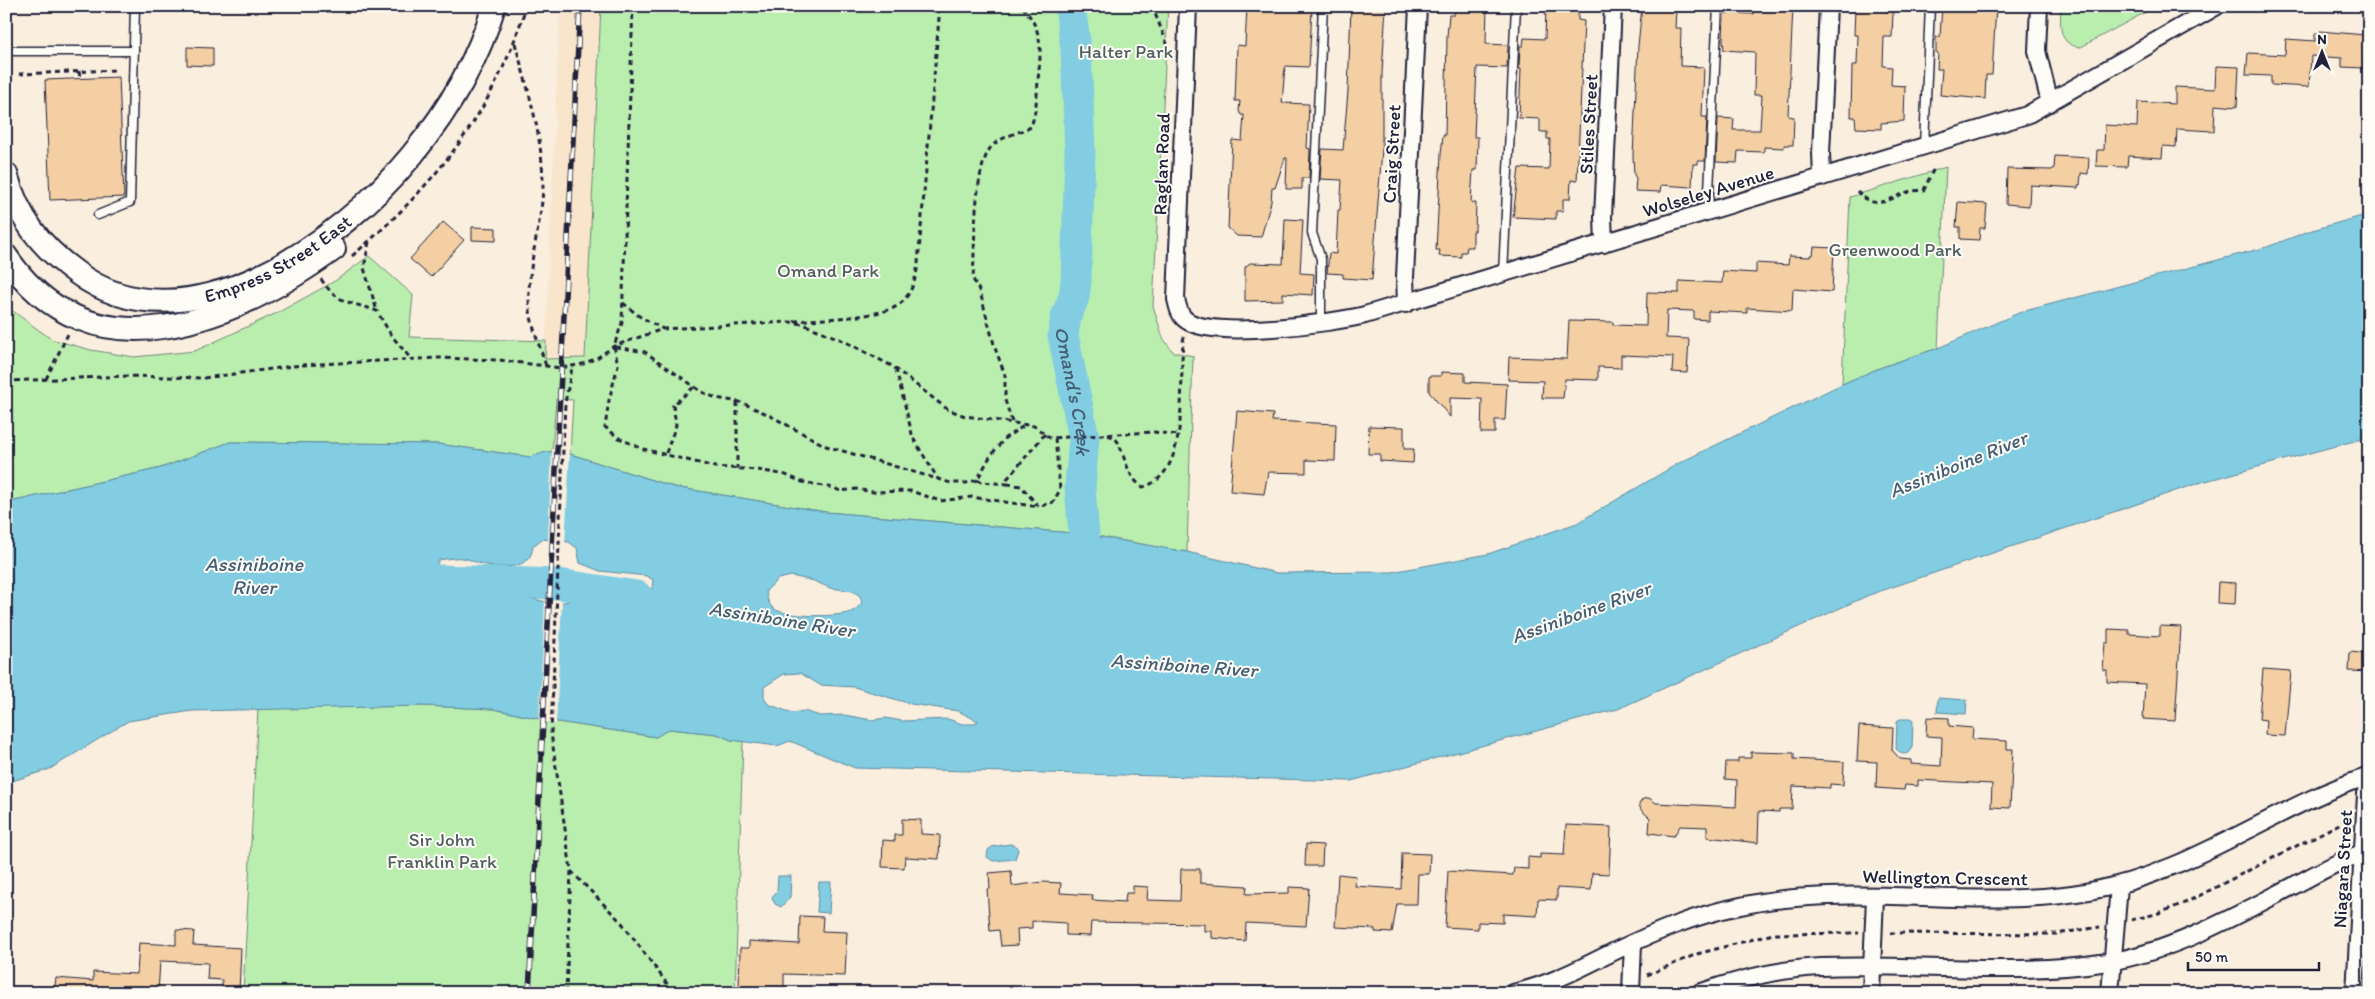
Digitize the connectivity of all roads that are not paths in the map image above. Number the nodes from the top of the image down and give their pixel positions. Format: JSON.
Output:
{"nodes":[{"id":1,"x":135,"y":6,"type":"edge"},
{"id":2,"x":494,"y":6,"type":"edge"},
{"id":3,"x":508,"y":6,"type":"edge"},
{"id":4,"x":1188,"y":6,"type":"edge"},
{"id":5,"x":1323,"y":6,"type":"edge"},
{"id":6,"x":1418,"y":6,"type":"edge"},
{"id":7,"x":1516,"y":6,"type":"edge"},
{"id":8,"x":1613,"y":6,"type":"edge"},
{"id":9,"x":1718,"y":6,"type":"edge"},
{"id":10,"x":1828,"y":6,"type":"edge"},
{"id":11,"x":1930,"y":6,"type":"edge"},
{"id":12,"x":2039,"y":6,"type":"edge"},
{"id":13,"x":2217,"y":6,"type":"edge"},
{"id":14,"x":6,"y":51,"type":"edge"},
{"id":15,"x":134,"y":52,"type":"junction"},
{"id":16,"x":2050,"y":103,"type":"junction"},
{"id":17,"x":1924,"y":146,"type":"junction"},
{"id":18,"x":6,"y":174,"type":"edge"},
{"id":19,"x":1822,"y":177,"type":"junction"},
{"id":20,"x":1708,"y":212,"type":"junction"},
{"id":21,"x":98,"y":215,"type":"dead end"},
{"id":22,"x":1604,"y":244,"type":"junction"},
{"id":23,"x":6,"y":256,"type":"edge"},
{"id":24,"x":1503,"y":275,"type":"junction"},
{"id":25,"x":1406,"y":304,"type":"junction"},
{"id":26,"x":1186,"y":320,"type":"joint"},
{"id":27,"x":1321,"y":325,"type":"junction"},
{"id":28,"x":2368,"y":777,"type":"edge"},
{"id":29,"x":2366,"y":852,"type":"edge"},
{"id":30,"x":2119,"y":886,"type":"junction"},
{"id":31,"x":1875,"y":897,"type":"junction"},
{"id":32,"x":1633,"y":942,"type":"junction"},
{"id":33,"x":2111,"y":961,"type":"junction"},
{"id":34,"x":1872,"y":967,"type":"junction"},
{"id":35,"x":1631,"y":987,"type":"edge"},
{"id":36,"x":1513,"y":993,"type":"edge"},
{"id":37,"x":1699,"y":993,"type":"edge"},
{"id":38,"x":1871,"y":993,"type":"edge"},
{"id":39,"x":2110,"y":993,"type":"edge"},
{"id":40,"x":2355,"y":993,"type":"edge"}],
"edges":[{"from":1,"to":15,"type":"lane"},
{"from":2,"to":18,"type":"main road","name":"Empress Street East"},
{"from":3,"to":23,"type":"main road","name":"Empress Street East"},
{"from":4,"to":26,"type":"street","name":"Raglan Road"},
{"from":5,"to":27,"type":"lane"},
{"from":6,"to":25,"type":"street","name":"Craig Street"},
{"from":7,"to":24,"type":"lane"},
{"from":8,"to":22,"type":"street","name":"Stiles Street"},
{"from":9,"to":20,"type":"lane"},
{"from":10,"to":19,"type":"street"},
{"from":11,"to":17,"type":"lane"},
{"from":12,"to":16,"type":"street"},
{"from":13,"to":16,"type":"street","name":"Wolseley Avenue"},
{"from":14,"to":15,"type":"lane"},
{"from":15,"to":21,"type":"lane"},
{"from":16,"to":17,"type":"street","name":"Wolseley Avenue"},
{"from":17,"to":19,"type":"street","name":"Wolseley Avenue"},
{"from":19,"to":20,"type":"street","name":"Wolseley Avenue"},
{"from":20,"to":22,"type":"street","name":"Wolseley Avenue"},
{"from":22,"to":24,"type":"street","name":"Wolseley Avenue"},
{"from":24,"to":25,"type":"street","name":"Wolseley Avenue"},
{"from":25,"to":27,"type":"street","name":"Wolseley Avenue"},
{"from":26,"to":27,"type":"street","name":"Wolseley Avenue"},
{"from":28,"to":29,"type":"street","name":"Niagara Street"},
{"from":28,"to":30,"type":"street","name":"Wellington Crescent"},
{"from":29,"to":33,"type":"street"},
{"from":29,"to":40,"type":"street","name":"Niagara Street"},
{"from":30,"to":31,"type":"street","name":"Wellington Crescent"},
{"from":30,"to":33,"type":"street"},
{"from":31,"to":32,"type":"street","name":"Wellington Crescent"},
{"from":31,"to":34,"type":"street"},
{"from":32,"to":35,"type":"street"},
{"from":32,"to":36,"type":"street","name":"Wellington Crescent"},
{"from":33,"to":34,"type":"street"},
{"from":33,"to":39,"type":"street"},
{"from":34,"to":37,"type":"street"},
{"from":34,"to":38,"type":"street"}]}
